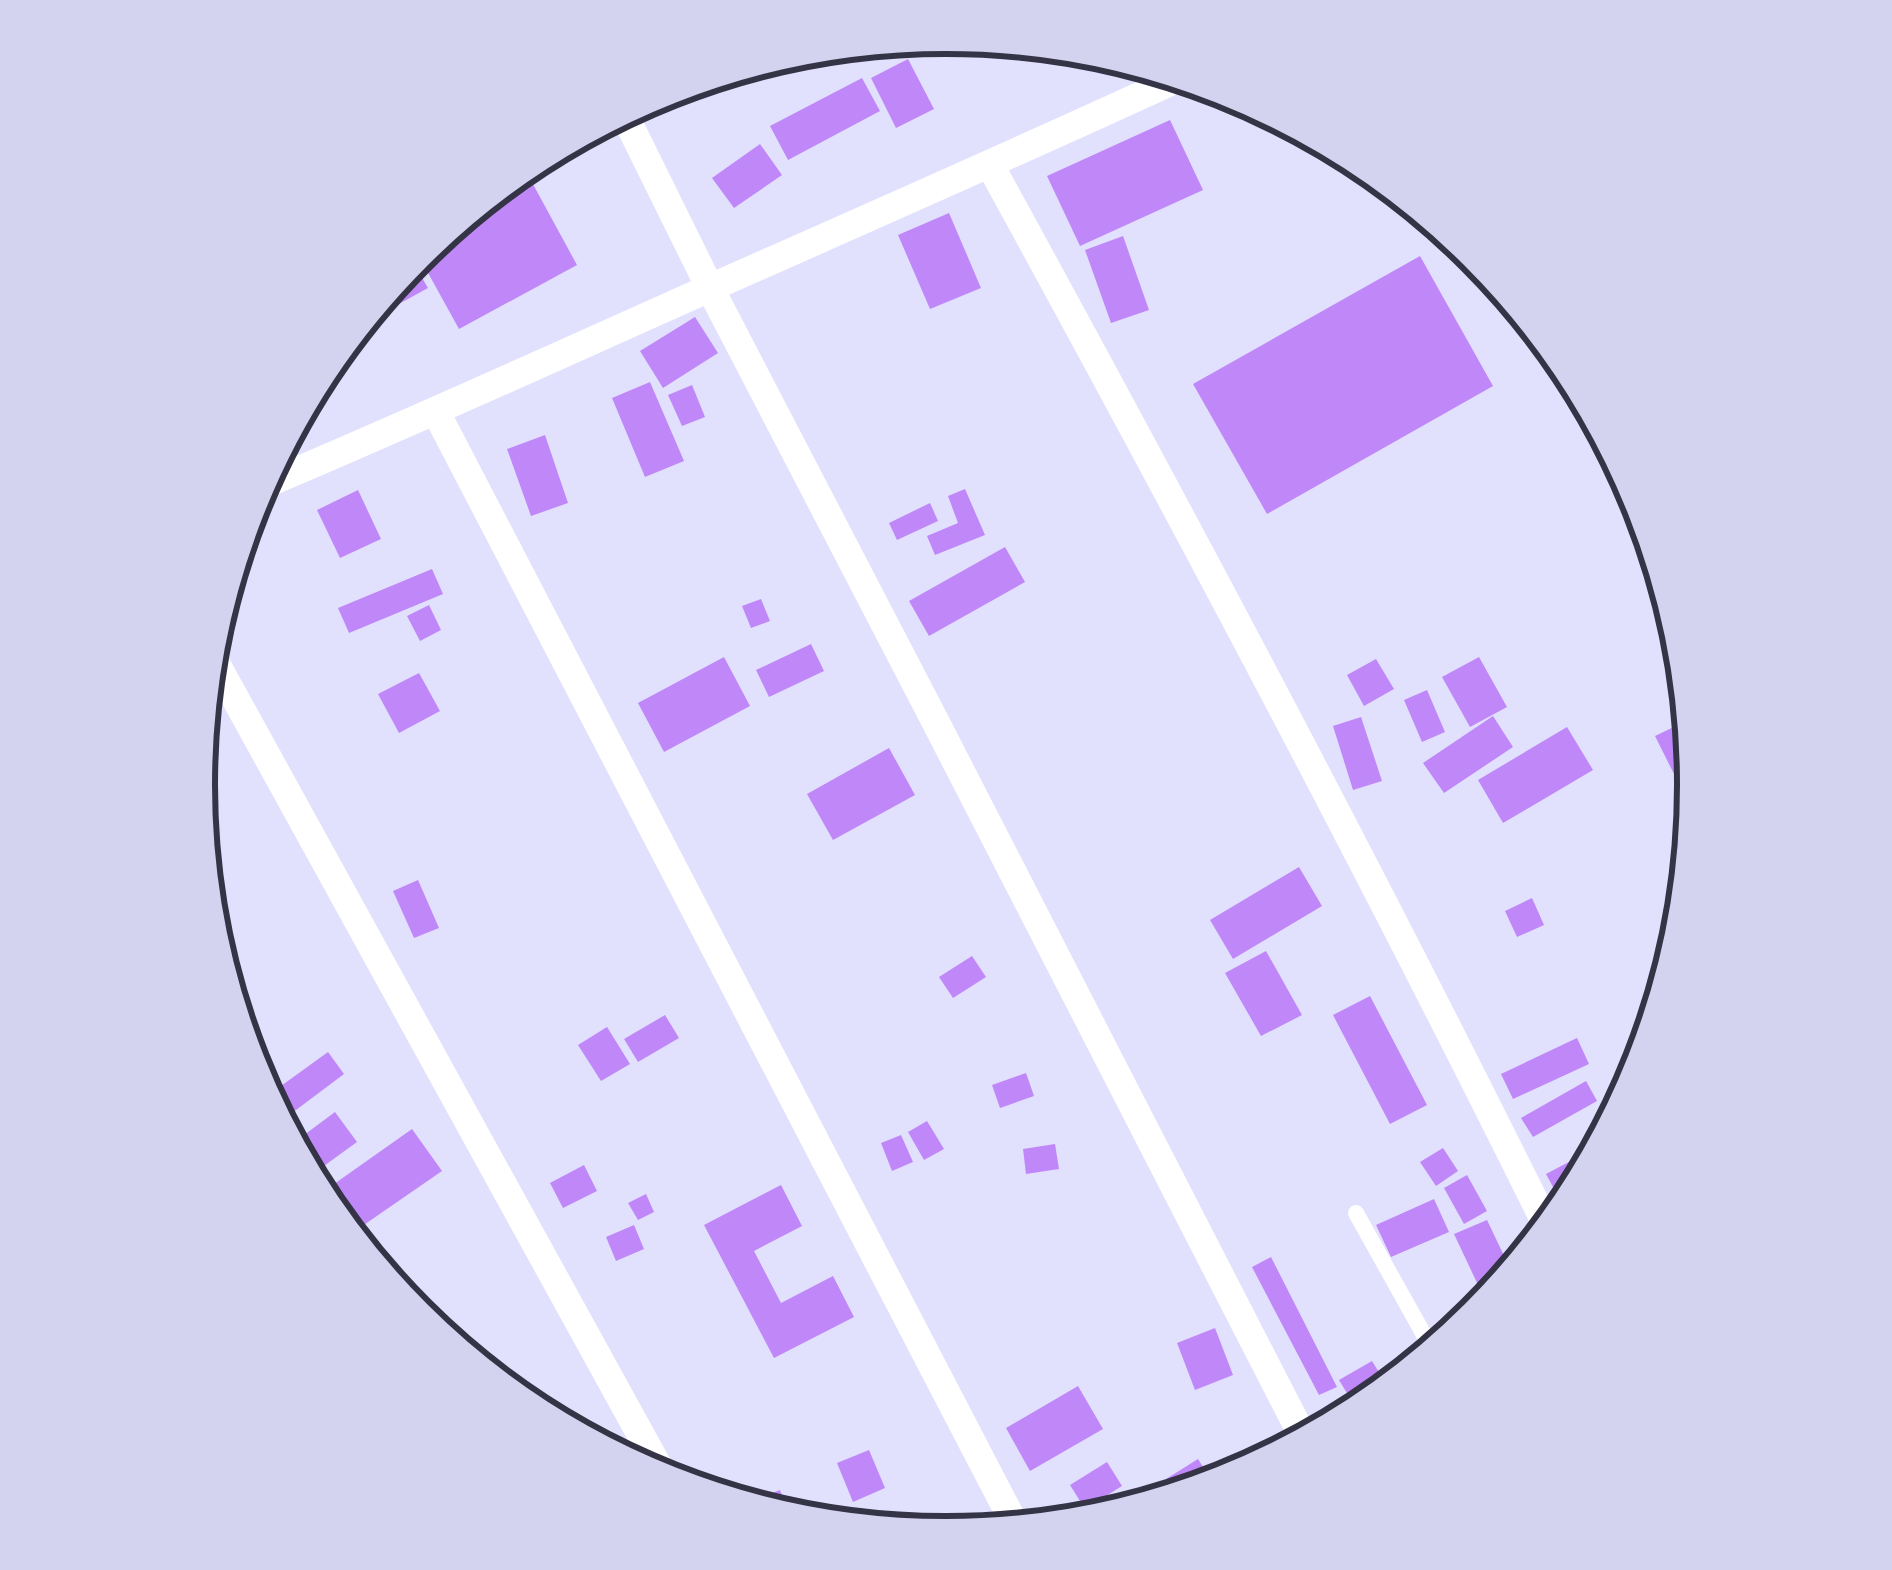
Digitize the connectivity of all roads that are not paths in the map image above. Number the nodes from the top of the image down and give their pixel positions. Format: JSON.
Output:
{"nodes":[{"id":1,"x":1160,"y":87,"type":"edge"},
{"id":2,"x":631,"y":125,"type":"edge"},
{"id":3,"x":990,"y":165,"type":"junction"},
{"id":4,"x":710,"y":288,"type":"junction"},
{"id":5,"x":436,"y":412,"type":"junction"},
{"id":6,"x":283,"y":477,"type":"edge"},
{"id":7,"x":223,"y":677,"type":"edge"},
{"id":8,"x":1540,"y":1211,"type":"edge"},
{"id":9,"x":1356,"y":1212,"type":"dead end"},
{"id":10,"x":1425,"y":1337,"type":"edge"},
{"id":11,"x":1297,"y":1426,"type":"edge"},
{"id":12,"x":652,"y":1454,"type":"edge"},
{"id":13,"x":1010,"y":1513,"type":"edge"}],
"edges":[{"from":1,"to":3,"type":"street"},
{"from":2,"to":4,"type":"street"},
{"from":3,"to":4,"type":"street"},
{"from":3,"to":8,"type":"street"},
{"from":4,"to":5,"type":"street"},
{"from":4,"to":11,"type":"street"},
{"from":5,"to":6,"type":"street"},
{"from":5,"to":13,"type":"street"},
{"from":7,"to":12,"type":"street"},
{"from":9,"to":10,"type":"lane"}]}
